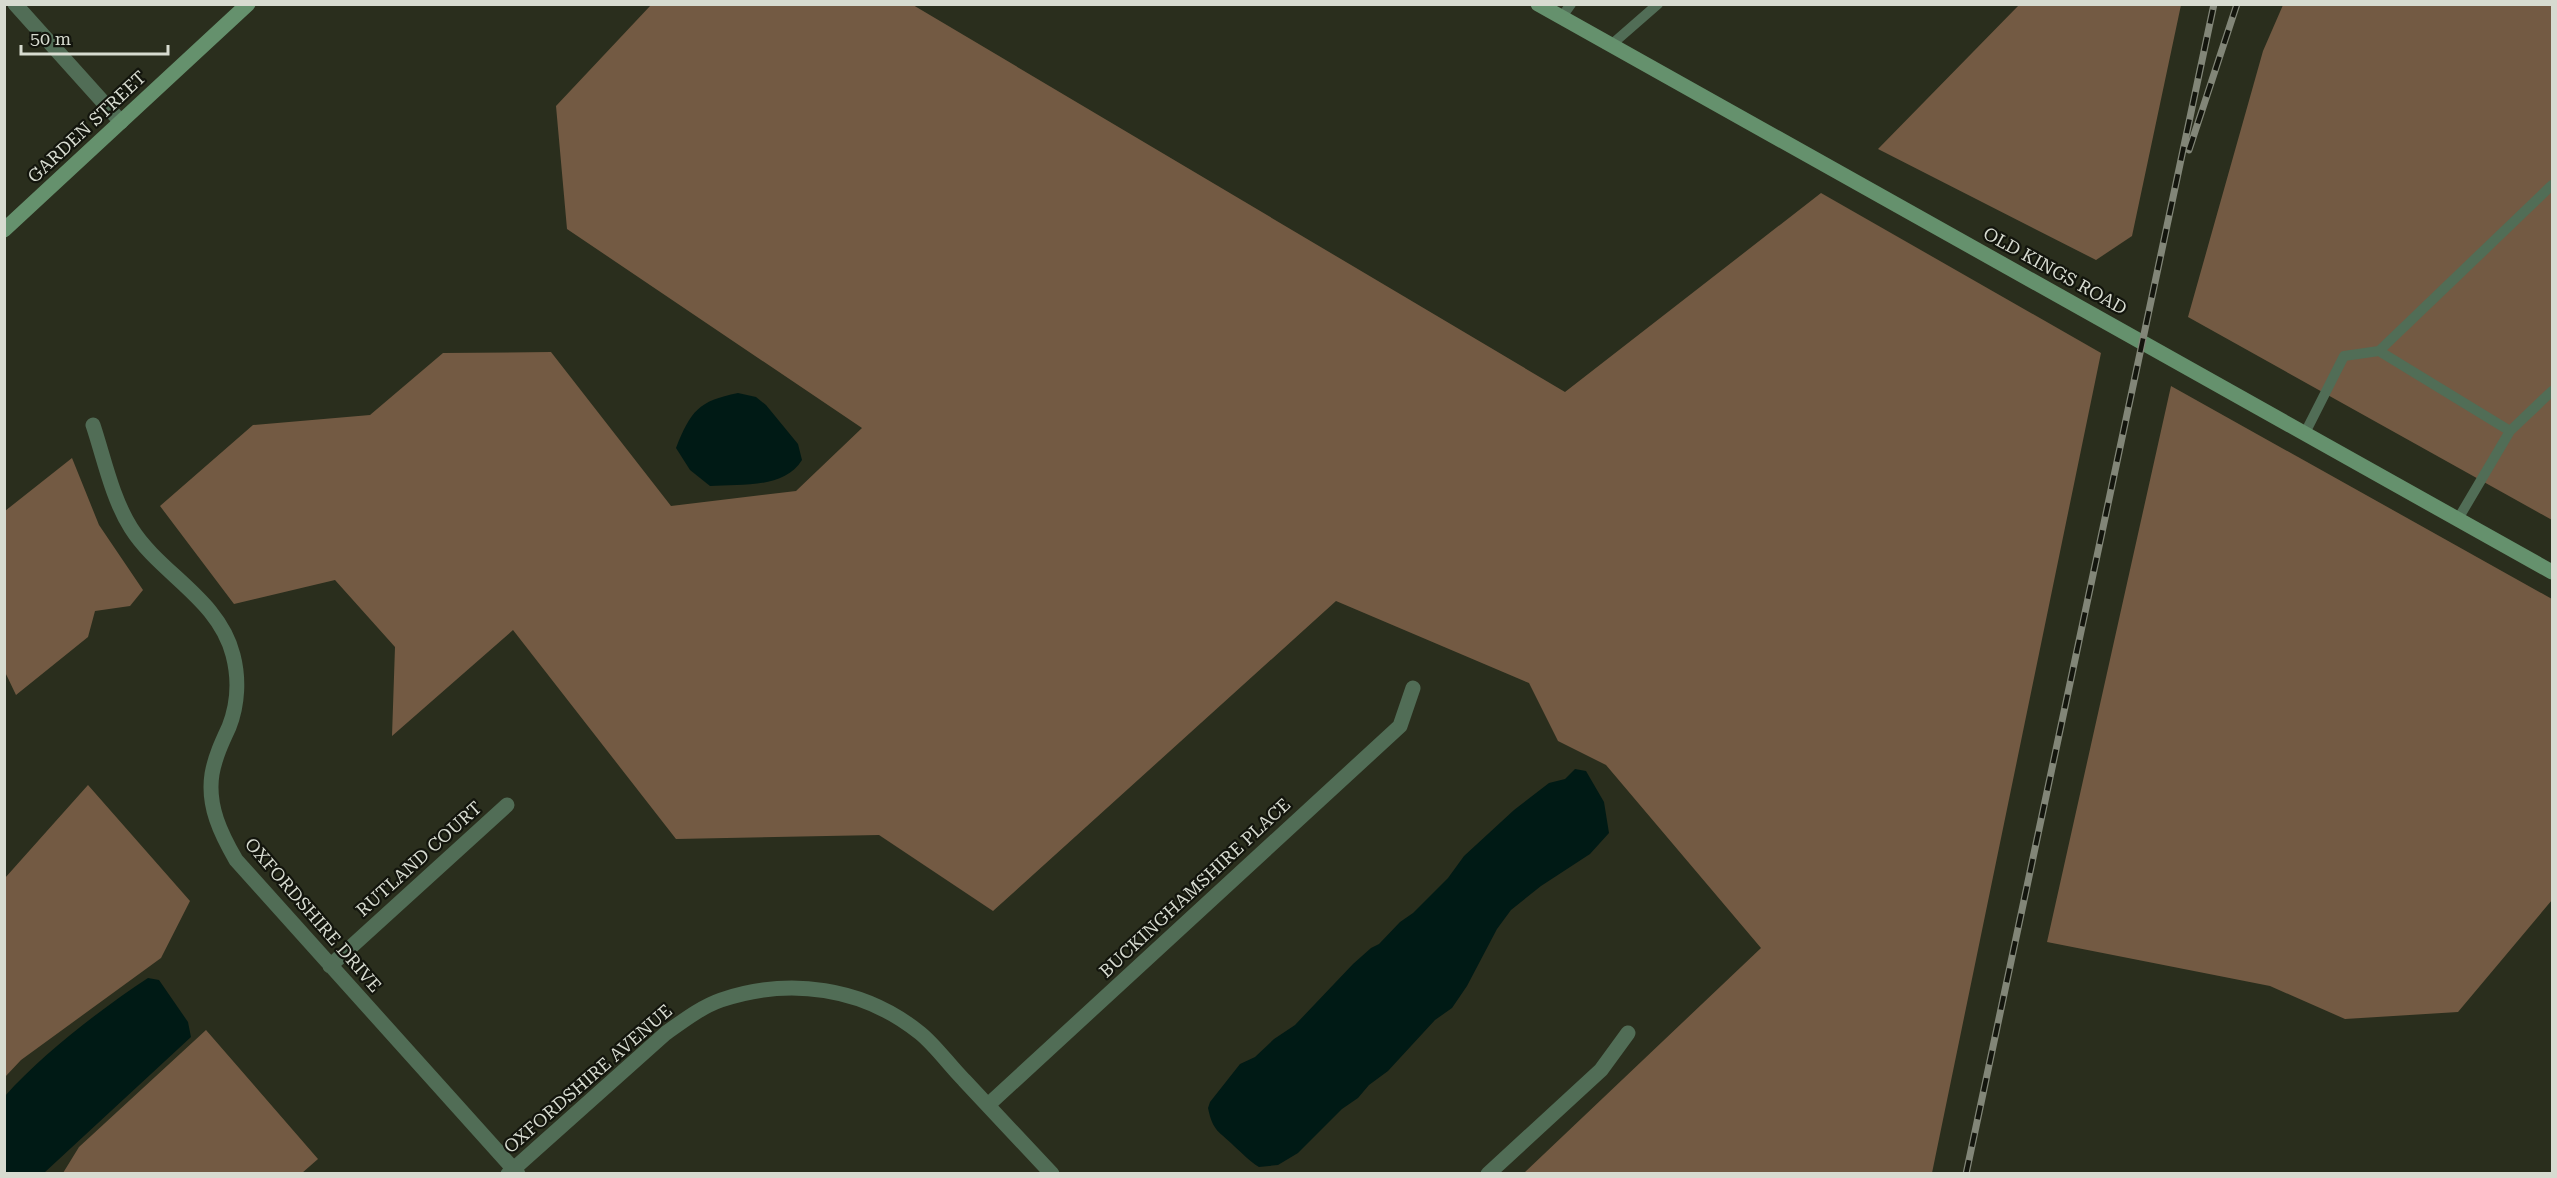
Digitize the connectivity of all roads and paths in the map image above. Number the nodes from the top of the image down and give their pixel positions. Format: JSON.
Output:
{"nodes":[{"id":1,"x":15,"y":4,"type":"edge"},
{"id":2,"x":248,"y":4,"type":"edge"},
{"id":3,"x":1538,"y":4,"type":"edge"},
{"id":4,"x":1571,"y":4,"type":"edge"},
{"id":5,"x":1658,"y":4,"type":"edge"},
{"id":6,"x":1561,"y":18,"type":"junction"},
{"id":7,"x":1611,"y":45,"type":"junction"},
{"id":8,"x":122,"y":122,"type":"junction"},
{"id":9,"x":2553,"y":185,"type":"edge"},
{"id":10,"x":4,"y":230,"type":"edge"},
{"id":11,"x":2379,"y":351,"type":"junction"},
{"id":12,"x":2553,"y":391,"type":"edge"},
{"id":13,"x":93,"y":425,"type":"dead end"},
{"id":14,"x":2510,"y":431,"type":"junction"},
{"id":15,"x":2305,"y":433,"type":"junction"},
{"id":16,"x":2458,"y":519,"type":"junction"},
{"id":17,"x":2553,"y":572,"type":"edge"},
{"id":18,"x":1413,"y":688,"type":"dead end"},
{"id":19,"x":507,"y":805,"type":"dead end"},
{"id":20,"x":330,"y":966,"type":"junction"},
{"id":21,"x":1628,"y":1033,"type":"dead end"},
{"id":22,"x":988,"y":1106,"type":"junction"},
{"id":23,"x":513,"y":1172,"type":"edge"},
{"id":24,"x":1052,"y":1173,"type":"edge"},
{"id":25,"x":1488,"y":1173,"type":"edge"}],
"edges":[{"from":1,"to":8,"type":"street"},
{"from":2,"to":8,"type":"street","name":"GARDEN STREET"},
{"from":3,"to":6,"type":"street","name":"OLD KINGS ROAD"},
{"from":4,"to":6,"type":"lane"},
{"from":5,"to":7,"type":"lane"},
{"from":6,"to":7,"type":"street","name":"OLD KINGS ROAD"},
{"from":7,"to":15,"type":"street","name":"OLD KINGS ROAD"},
{"from":8,"to":10,"type":"street","name":"GARDEN STREET"},
{"from":9,"to":11,"type":"lane"},
{"from":11,"to":14,"type":"lane"},
{"from":11,"to":15,"type":"lane"},
{"from":12,"to":14,"type":"lane"},
{"from":13,"to":20,"type":"street","name":"OXFORDSHIRE DRIVE"},
{"from":14,"to":16,"type":"lane"},
{"from":15,"to":16,"type":"street","name":"OLD KINGS ROAD"},
{"from":16,"to":17,"type":"street","name":"OLD KINGS ROAD"},
{"from":18,"to":22,"type":"street","name":"BUCKINGHAMSHIRE PLACE"},
{"from":19,"to":20,"type":"street","name":"RUTLAND COURT"},
{"from":20,"to":23,"type":"street","name":"OXFORDSHIRE DRIVE"},
{"from":21,"to":25,"type":"street"},
{"from":22,"to":23,"type":"street","name":"OXFORDSHIRE AVENUE"},
{"from":22,"to":24,"type":"street","name":"OXFORDSHIRE AVENUE"}]}
